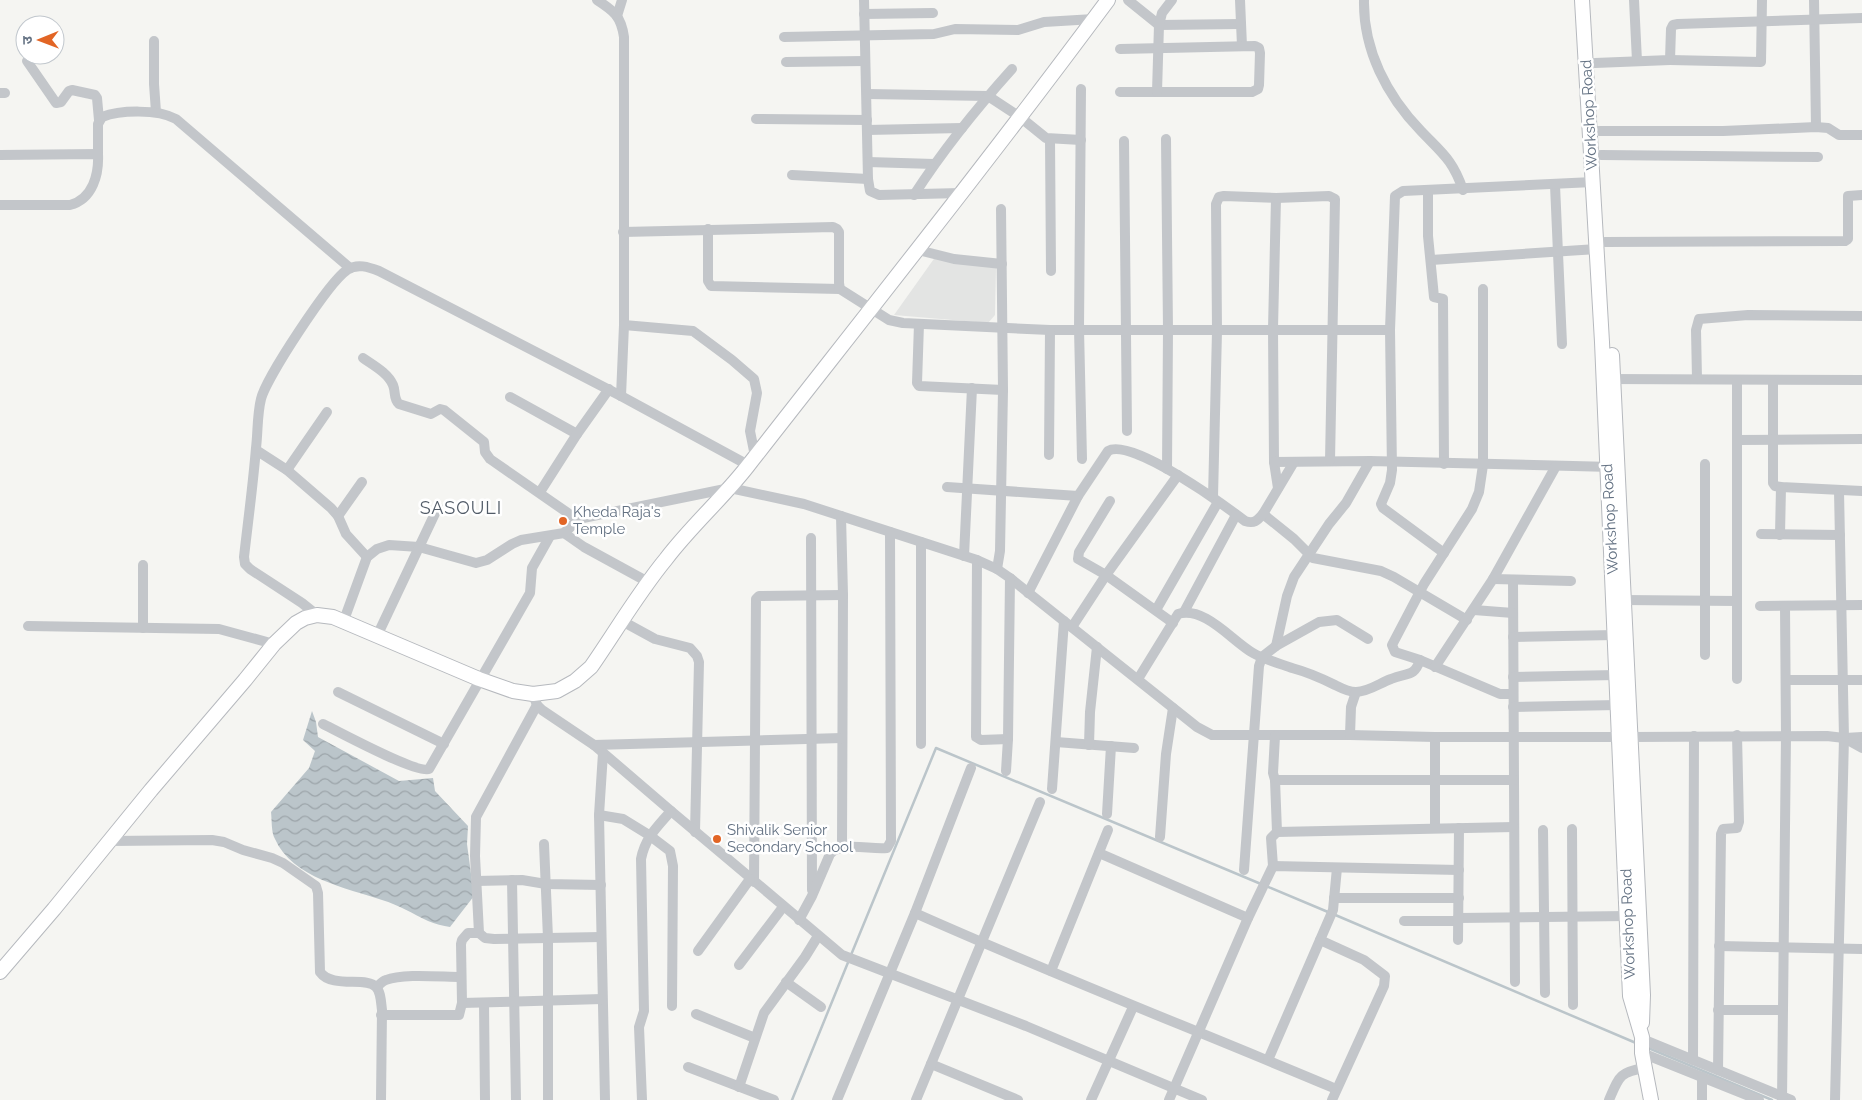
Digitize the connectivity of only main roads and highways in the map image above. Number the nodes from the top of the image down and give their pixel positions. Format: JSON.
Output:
{"nodes":[{"id":1,"x":1108,"y":0,"type":"edge"},
{"id":2,"x":1582,"y":0,"type":"edge"},
{"id":3,"x":1592,"y":0,"type":"edge"},
{"id":4,"x":1601,"y":246,"type":"junction"},
{"id":5,"x":1613,"y":467,"type":"junction"},
{"id":6,"x":1626,"y":737,"type":"junction"},
{"id":7,"x":0,"y":972,"type":"edge"},
{"id":8,"x":1642,"y":1044,"type":"junction"},
{"id":9,"x":1651,"y":1100,"type":"edge"}],
"edges":[{"from":1,"to":7,"type":"main road"},
{"from":2,"to":4,"type":"main road","name":"Workshop Road"},
{"from":3,"to":4,"type":"main road","name":"Workshop Road"},
{"from":4,"to":5,"type":"main road","name":"Workshop Road"},
{"from":5,"to":6,"type":"main road","name":"Workshop Road"},
{"from":5,"to":6,"type":"main road","name":"Workshop Road"},
{"from":6,"to":8,"type":"main road","name":"Workshop Road"},
{"from":6,"to":8,"type":"main road","name":"Workshop Road"},
{"from":8,"to":9,"type":"main road","name":"Workshop Road"}]}
